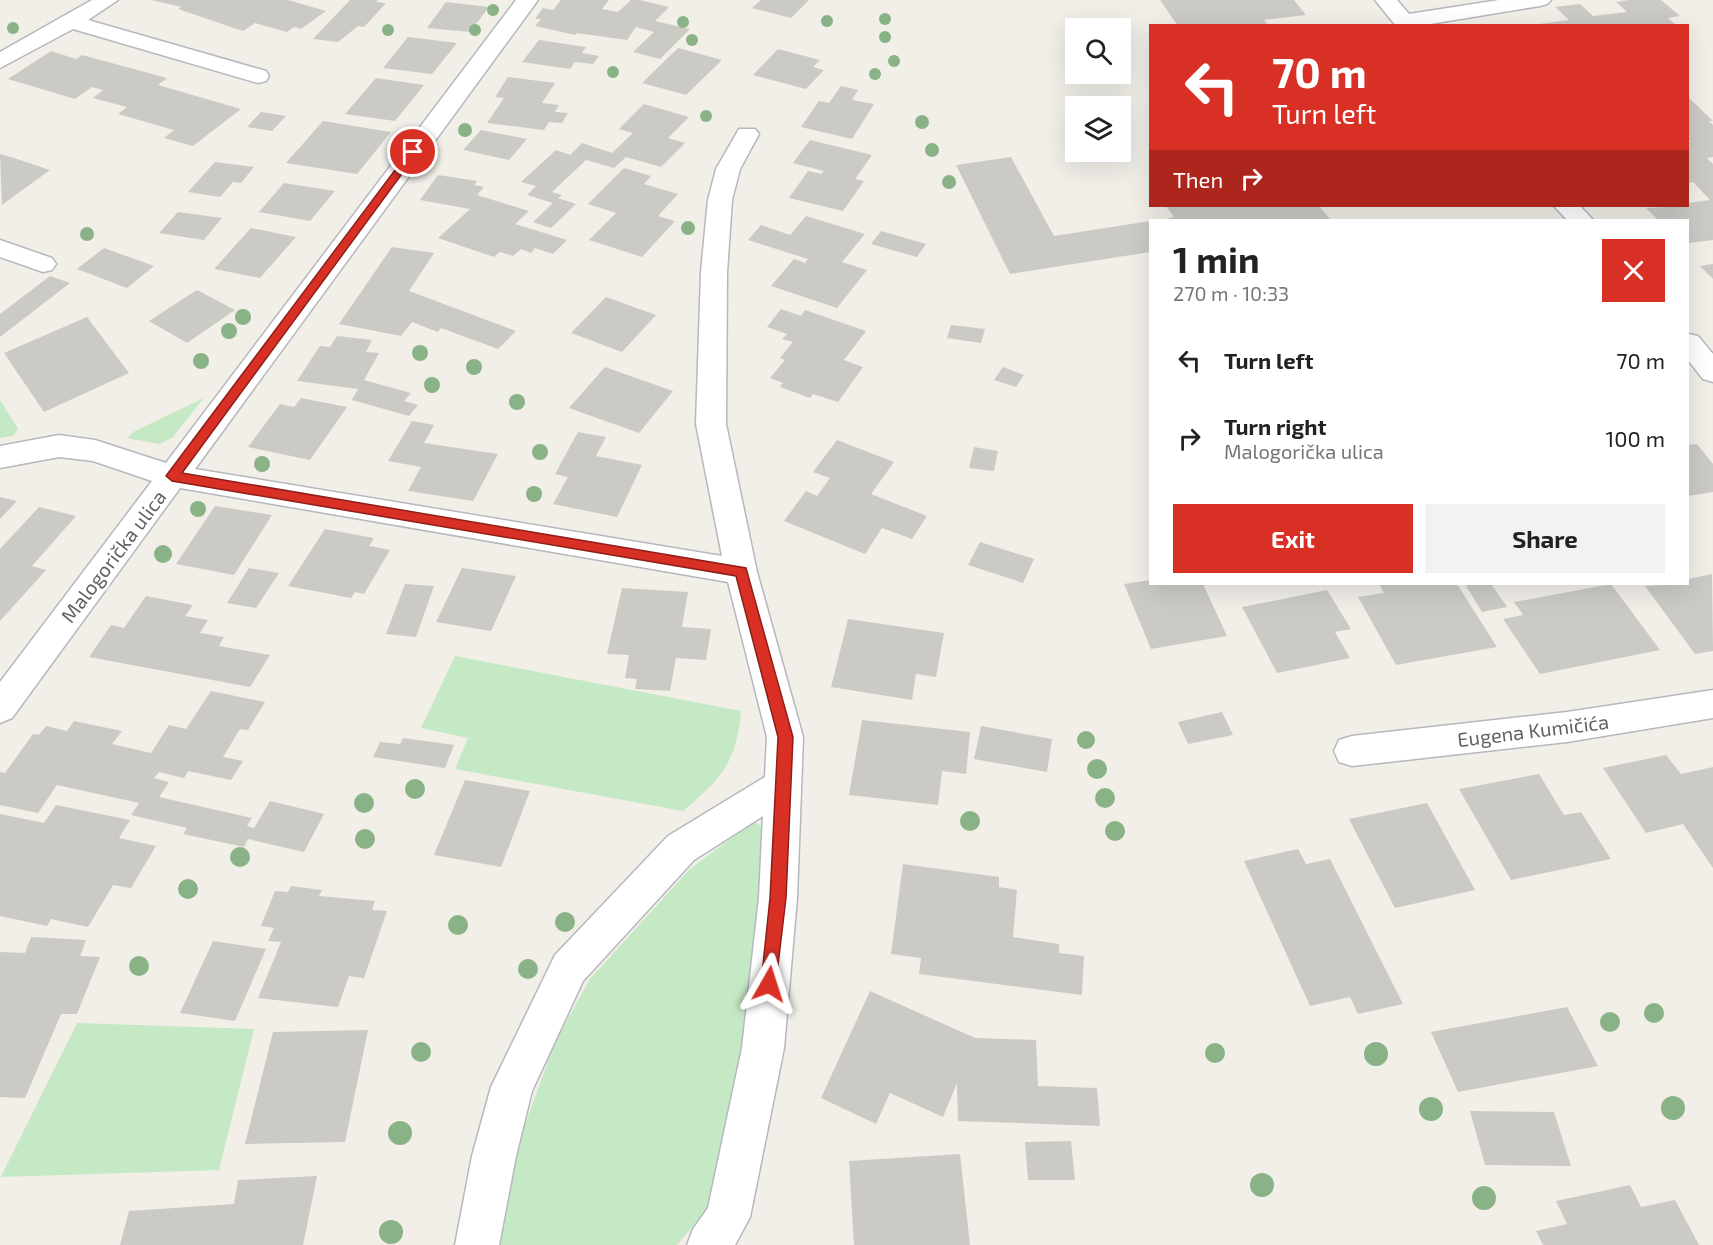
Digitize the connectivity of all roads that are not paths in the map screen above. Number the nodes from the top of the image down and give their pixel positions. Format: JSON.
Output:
{"nodes":[{"id":1,"x":106,"y":0,"type":"edge"},
{"id":2,"x":527,"y":0,"type":"edge"},
{"id":3,"x":1386,"y":0,"type":"edge"},
{"id":4,"x":1540,"y":0,"type":"edge"},
{"id":5,"x":70,"y":21,"type":"junction"},
{"id":6,"x":1406,"y":23,"type":"edge"},
{"id":7,"x":0,"y":62,"type":"edge"},
{"id":8,"x":258,"y":76,"type":"dead end"},
{"id":9,"x":747,"y":134,"type":"dead end"},
{"id":10,"x":1568,"y":207,"type":"edge"},
{"id":11,"x":1579,"y":219,"type":"edge"},
{"id":12,"x":0,"y":248,"type":"edge"},
{"id":13,"x":43,"y":264,"type":"dead end"},
{"id":14,"x":1689,"y":344,"type":"edge"},
{"id":15,"x":1713,"y":372,"type":"edge"},
{"id":16,"x":0,"y":457,"type":"edge"},
{"id":17,"x":172,"y":476,"type":"junction"},
{"id":18,"x":741,"y":572,"type":"junction"},
{"id":19,"x":1713,"y":704,"type":"edge"},
{"id":20,"x":0,"y":708,"type":"edge"},
{"id":21,"x":1352,"y":751,"type":"dead end"},
{"id":22,"x":781,"y":786,"type":"junction"},
{"id":23,"x":477,"y":1245,"type":"edge"},
{"id":24,"x":709,"y":1245,"type":"edge"}],
"edges":[{"from":1,"to":5,"type":"street"},
{"from":2,"to":17,"type":"street","name":"Malogorička ulica"},
{"from":3,"to":6,"type":"street"},
{"from":4,"to":6,"type":"street"},
{"from":5,"to":7,"type":"street"},
{"from":5,"to":8,"type":"street"},
{"from":9,"to":18,"type":"street"},
{"from":10,"to":11,"type":"street"},
{"from":12,"to":13,"type":"street"},
{"from":14,"to":15,"type":"street"},
{"from":16,"to":17,"type":"street"},
{"from":17,"to":18,"type":"street"},
{"from":17,"to":20,"type":"street","name":"Malogorička ulica"},
{"from":18,"to":22,"type":"street"},
{"from":19,"to":21,"type":"street","name":"Eugena Kumičića"},
{"from":22,"to":23,"type":"street"},
{"from":22,"to":24,"type":"street"}]}
